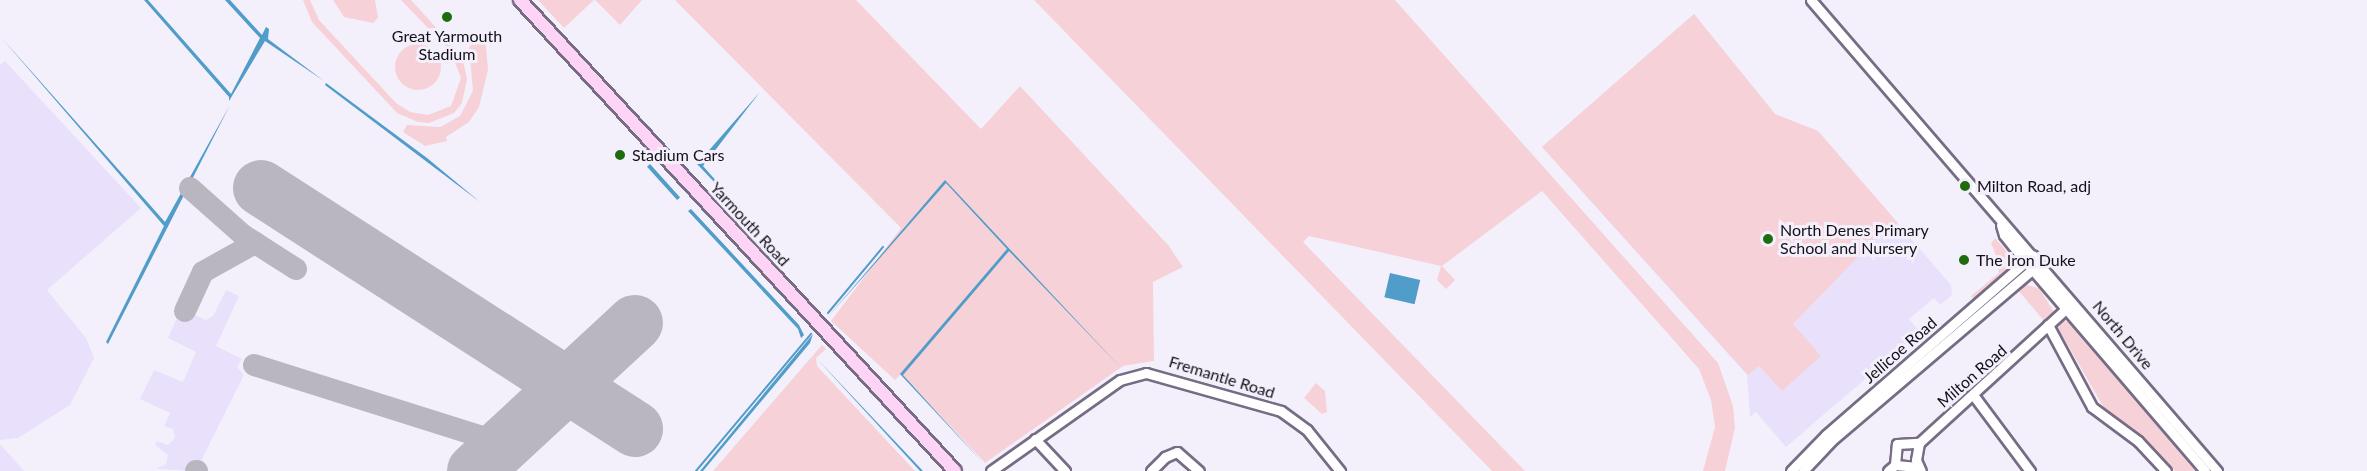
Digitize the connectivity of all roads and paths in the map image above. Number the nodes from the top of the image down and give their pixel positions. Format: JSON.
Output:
{"nodes":[{"id":1,"x":520,"y":0,"type":"edge"},
{"id":2,"x":1811,"y":0,"type":"edge"},
{"id":3,"x":2029,"y":258,"type":"junction"},
{"id":4,"x":2036,"y":266,"type":"junction"},
{"id":5,"x":2071,"y":304,"type":"junction"},
{"id":6,"x":2048,"y":325,"type":"junction"},
{"id":7,"x":1974,"y":396,"type":"junction"},
{"id":8,"x":1829,"y":438,"type":"junction"},
{"id":9,"x":1035,"y":439,"type":"junction"},
{"id":10,"x":1919,"y":443,"type":"junction"},
{"id":11,"x":1814,"y":452,"type":"junction"},
{"id":12,"x":1891,"y":468,"type":"edge"},
{"id":13,"x":1919,"y":469,"type":"edge"},
{"id":14,"x":955,"y":471,"type":"edge"},
{"id":15,"x":991,"y":471,"type":"edge"},
{"id":16,"x":1065,"y":471,"type":"edge"},
{"id":17,"x":1151,"y":471,"type":"edge"},
{"id":18,"x":1199,"y":471,"type":"edge"},
{"id":19,"x":1340,"y":471,"type":"edge"},
{"id":20,"x":1791,"y":471,"type":"edge"},
{"id":21,"x":1803,"y":471,"type":"edge"},
{"id":22,"x":2030,"y":471,"type":"edge"},
{"id":23,"x":2166,"y":471,"type":"edge"},
{"id":24,"x":2205,"y":471,"type":"edge"},
{"id":25,"x":2217,"y":471,"type":"edge"}],
"edges":[{"from":1,"to":14,"type":"main road","name":"Yarmouth Road"},
{"from":2,"to":3,"type":"street","name":"North Drive"},
{"from":3,"to":4,"type":"street","name":"North Drive"},
{"from":3,"to":8,"type":"street","name":"Jellicoe Road"},
{"from":4,"to":5,"type":"street","name":"North Drive"},
{"from":4,"to":8,"type":"street","name":"Jellicoe Road"},
{"from":5,"to":6,"type":"street","name":"Milton Road"},
{"from":5,"to":24,"type":"street","name":"North Drive"},
{"from":5,"to":25,"type":"street","name":"North Drive"},
{"from":6,"to":7,"type":"street","name":"Milton Road"},
{"from":6,"to":23,"type":"street"},
{"from":7,"to":10,"type":"street","name":"Milton Road"},
{"from":7,"to":22,"type":"street"},
{"from":8,"to":11,"type":"street","name":"Jellicoe Road"},
{"from":9,"to":15,"type":"street","name":"Fremantle Road"},
{"from":9,"to":16,"type":"street"},
{"from":9,"to":19,"type":"street","name":"Fremantle Road"},
{"from":10,"to":12,"type":"street","name":"Milton Road"},
{"from":10,"to":13,"type":"street"},
{"from":11,"to":20,"type":"street","name":"Jellicoe Road"},
{"from":11,"to":21,"type":"street","name":"Jellicoe Road"},
{"from":12,"to":13,"type":"street"},
{"from":17,"to":18,"type":"street"}]}
